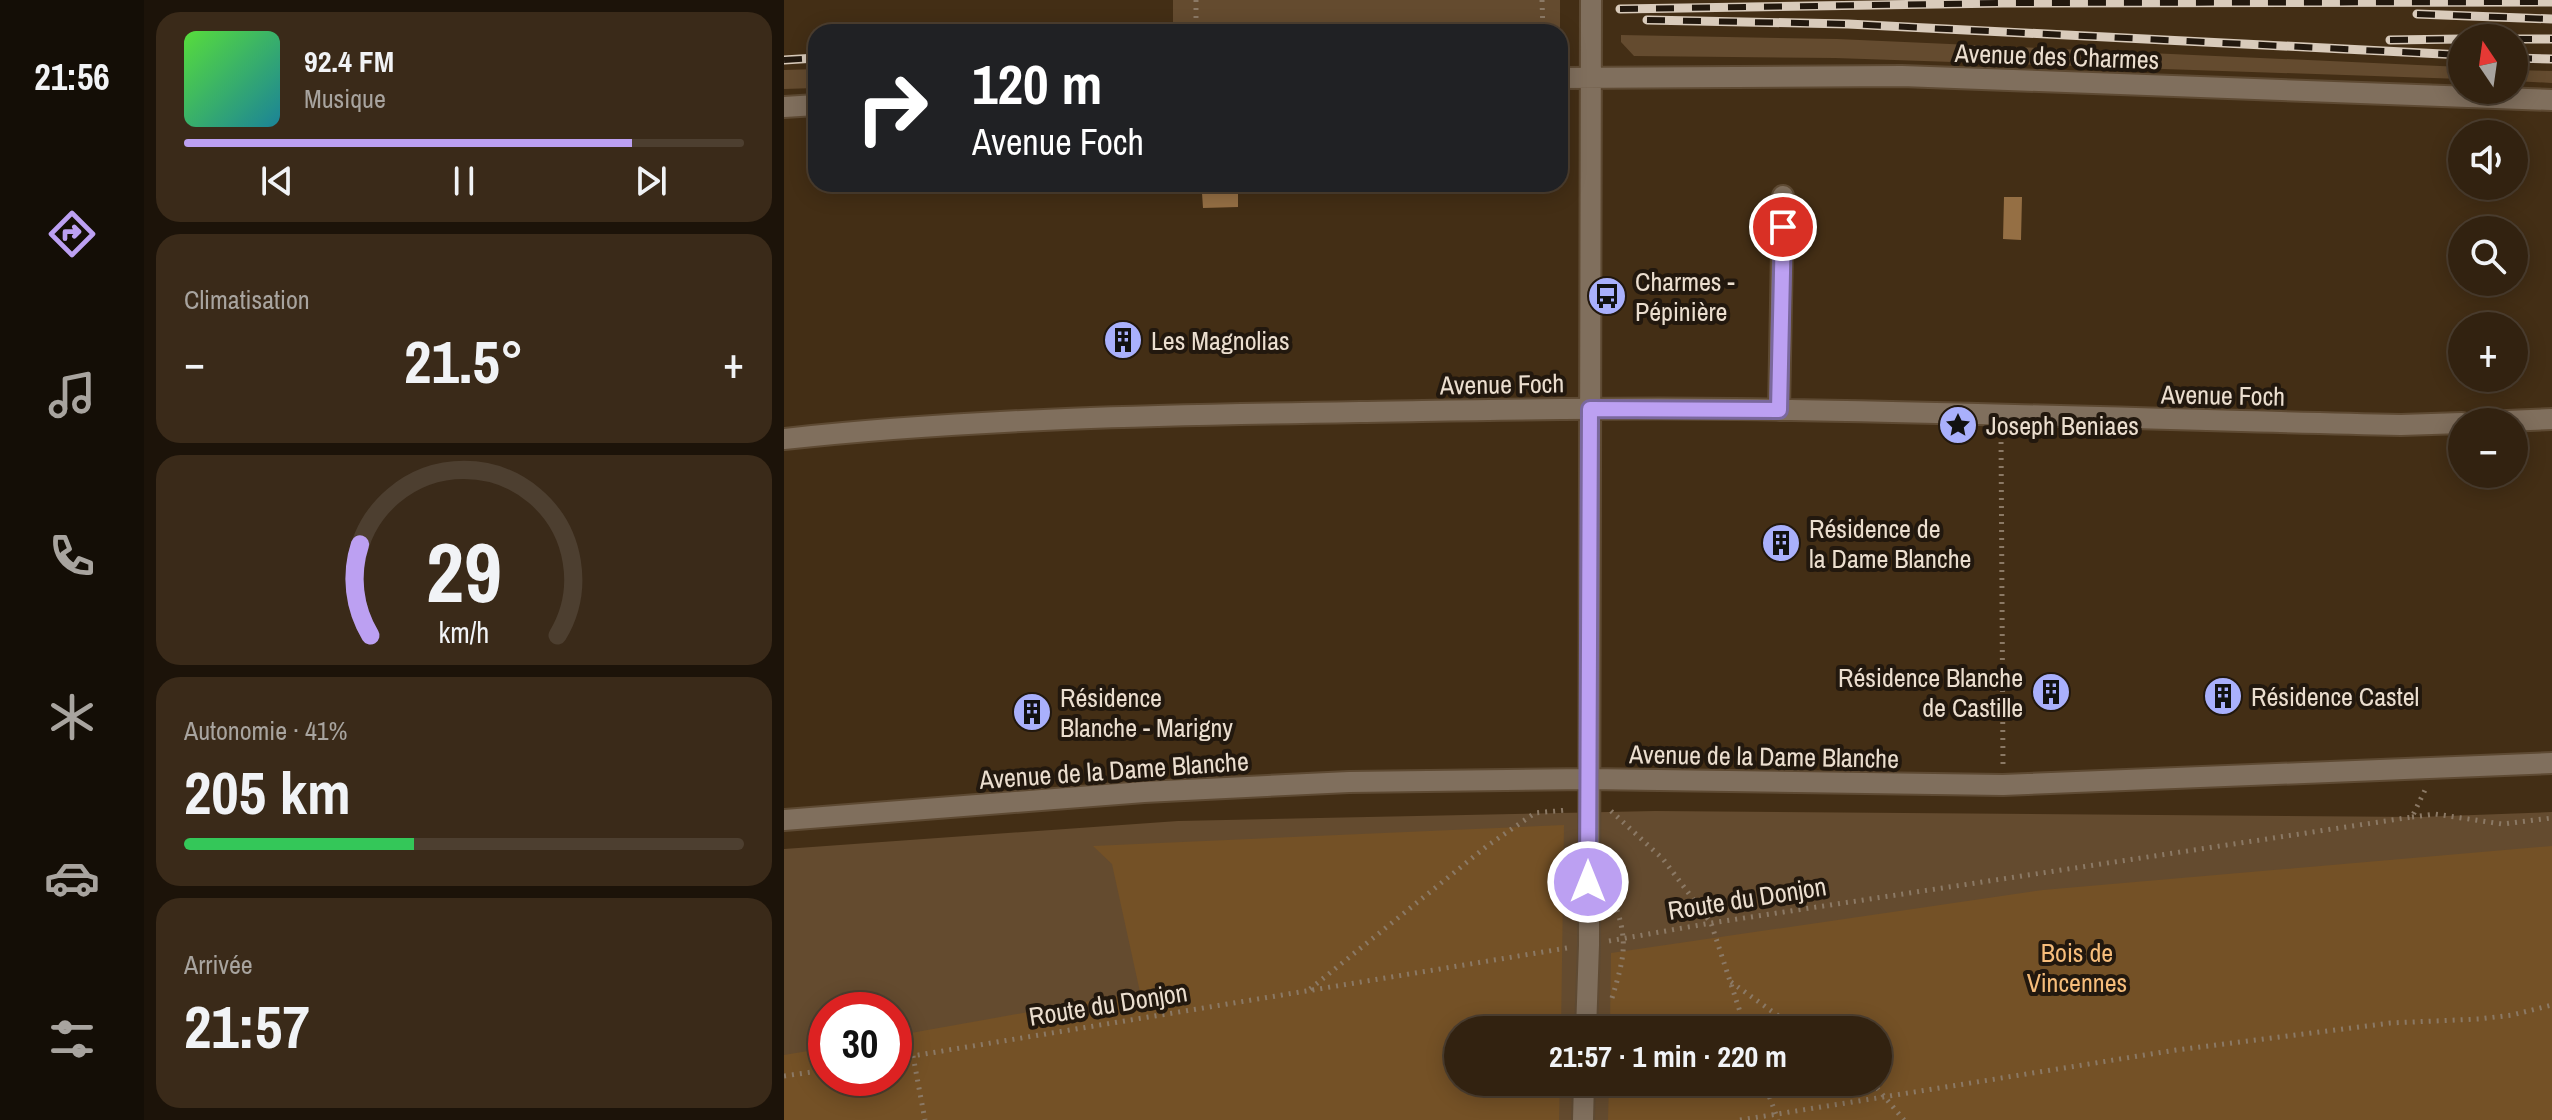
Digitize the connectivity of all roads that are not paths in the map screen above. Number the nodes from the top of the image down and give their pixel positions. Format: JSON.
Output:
{"nodes":[{"id":1,"x":1591,"y":0,"type":"edge"},
{"id":2,"x":1591,"y":77,"type":"junction"},
{"id":3,"x":1568,"y":78,"type":"edge"},
{"id":4,"x":2552,"y":100,"type":"edge"},
{"id":5,"x":808,"y":106,"type":"edge"},
{"id":6,"x":784,"y":107,"type":"edge"},
{"id":7,"x":1783,"y":196,"type":"dead end"},
{"id":8,"x":1590,"y":409,"type":"junction"},
{"id":9,"x":1779,"y":410,"type":"junction"},
{"id":10,"x":2552,"y":419,"type":"edge"},
{"id":11,"x":2528,"y":420,"type":"edge"},
{"id":12,"x":2448,"y":423,"type":"edge"},
{"id":13,"x":784,"y":439,"type":"edge"},
{"id":14,"x":2552,"y":763,"type":"edge"},
{"id":15,"x":1588,"y":792,"type":"junction"},
{"id":16,"x":784,"y":820,"type":"edge"},
{"id":17,"x":1586,"y":1016,"type":"edge"},
{"id":18,"x":1584,"y":1096,"type":"edge"},
{"id":19,"x":1583,"y":1120,"type":"edge"}],
"edges":[{"from":1,"to":2,"type":"street"},
{"from":2,"to":3,"type":"street","name":"Avenue des Charmes"},
{"from":2,"to":4,"type":"street","name":"Avenue des Charmes"},
{"from":2,"to":8,"type":"street"},
{"from":5,"to":6,"type":"street"},
{"from":7,"to":9,"type":"street"},
{"from":8,"to":9,"type":"street","name":"Avenue Foch"},
{"from":8,"to":13,"type":"street","name":"Avenue Foch"},
{"from":8,"to":15,"type":"street"},
{"from":9,"to":12,"type":"street","name":"Avenue Foch"},
{"from":10,"to":11,"type":"street"},
{"from":14,"to":15,"type":"street","name":"Avenue de la Dame Blanche"},
{"from":15,"to":16,"type":"street","name":"Avenue de la Dame Blanche"},
{"from":15,"to":17,"type":"street"},
{"from":18,"to":19,"type":"street"}]}
